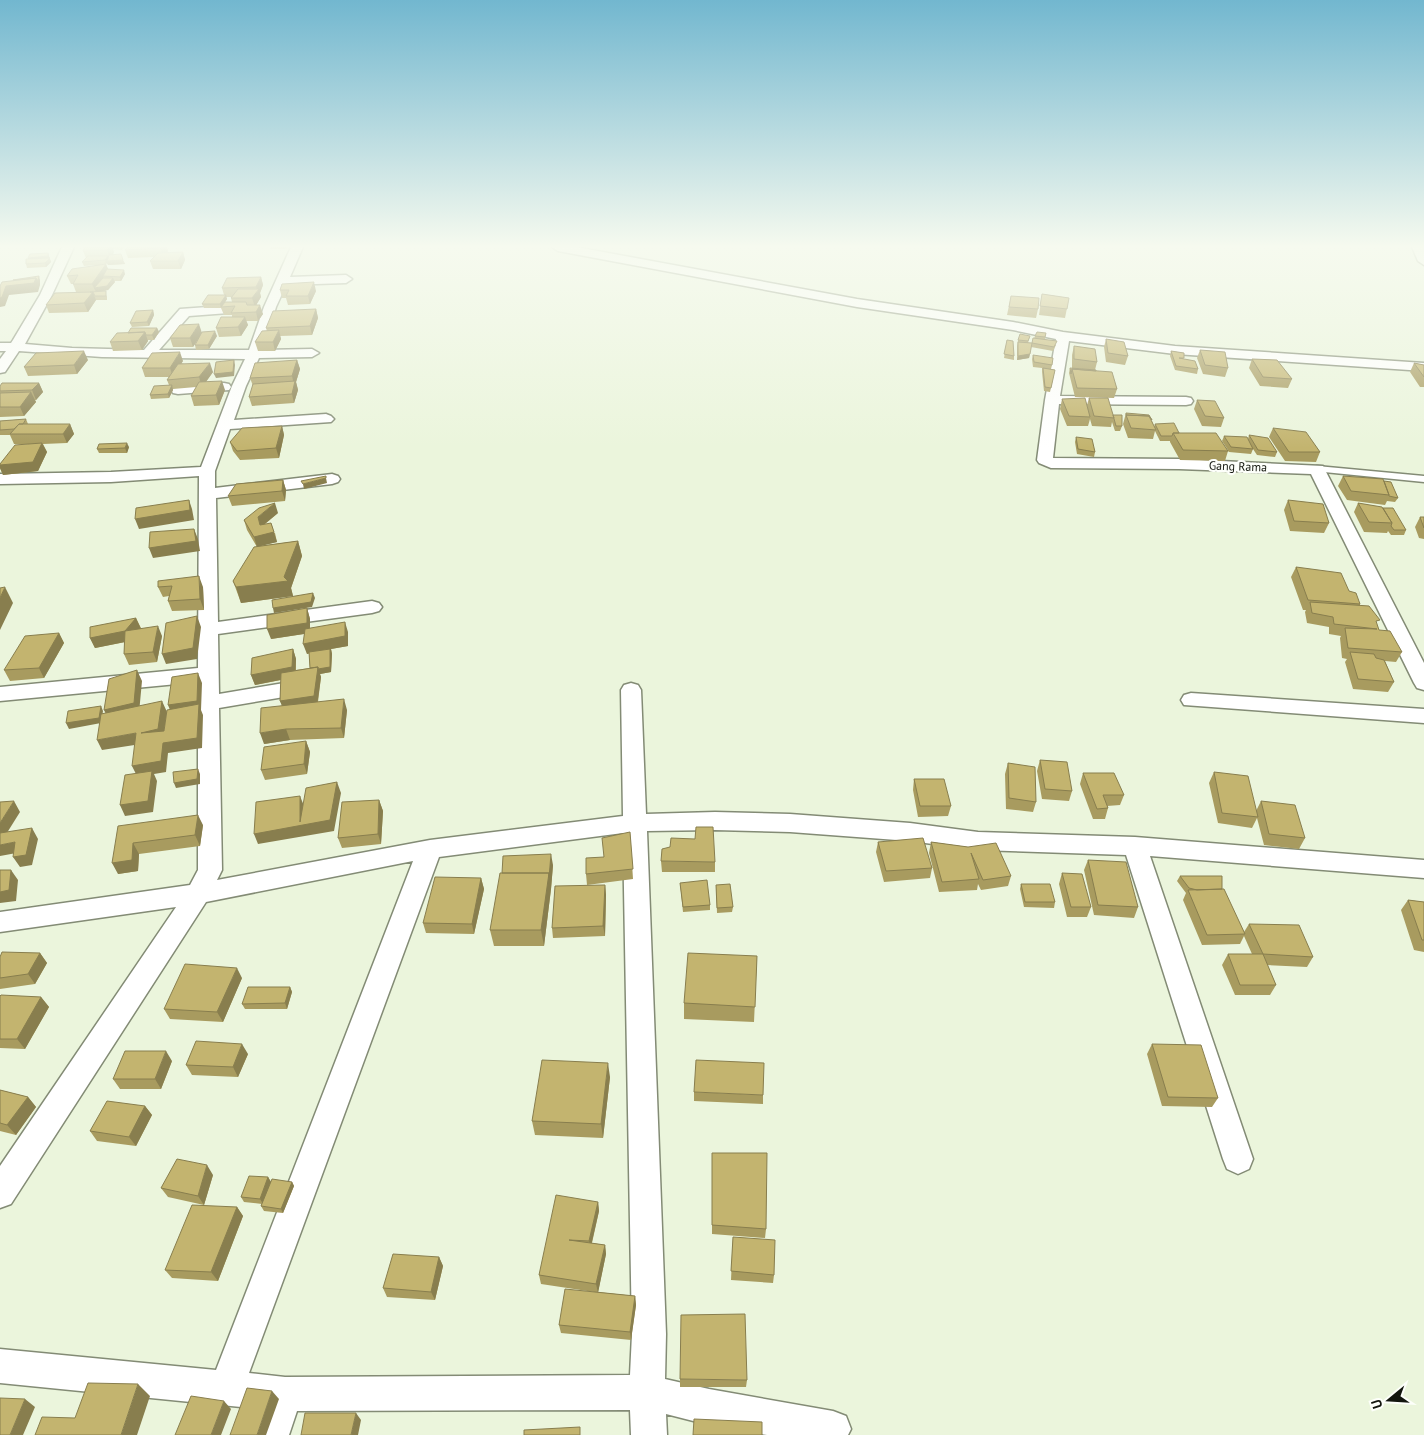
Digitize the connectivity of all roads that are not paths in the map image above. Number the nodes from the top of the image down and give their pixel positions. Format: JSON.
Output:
{"nodes":[{"id":1,"x":35,"y":314,"type":"edge"},
{"id":2,"x":183,"y":314,"type":"edge"},
{"id":3,"x":268,"y":314,"type":"edge"},
{"id":4,"x":931,"y":314,"type":"edge"},
{"id":5,"x":1063,"y":336,"type":"junction"},
{"id":6,"x":17,"y":346,"type":"junction"},
{"id":7,"x":0,"y":347,"type":"edge"},
{"id":8,"x":312,"y":353,"type":"dead end"},
{"id":9,"x":148,"y":354,"type":"junction"},
{"id":10,"x":254,"y":355,"type":"junction"},
{"id":11,"x":1424,"y":367,"type":"edge"},
{"id":12,"x":0,"y":369,"type":"edge"},
{"id":13,"x":239,"y":386,"type":"junction"},
{"id":14,"x":178,"y":390,"type":"edge"},
{"id":15,"x":1052,"y":400,"type":"junction"},
{"id":16,"x":1186,"y":401,"type":"dead end"},
{"id":17,"x":326,"y":419,"type":"dead end"},
{"id":18,"x":226,"y":425,"type":"junction"},
{"id":19,"x":1317,"y":469,"type":"junction"},
{"id":20,"x":0,"y":479,"type":"edge"},
{"id":21,"x":332,"y":479,"type":"dead end"},
{"id":22,"x":1424,"y":479,"type":"edge"},
{"id":23,"x":207,"y":482,"type":"junction"},
{"id":24,"x":372,"y":607,"type":"dead end"},
{"id":25,"x":209,"y":629,"type":"junction"},
{"id":26,"x":209,"y":674,"type":"junction"},
{"id":27,"x":1424,"y":683,"type":"edge"},
{"id":28,"x":312,"y":685,"type":"edge"},
{"id":29,"x":631,"y":690,"type":"dead end"},
{"id":30,"x":0,"y":694,"type":"edge"},
{"id":31,"x":1191,"y":700,"type":"dead end"},
{"id":32,"x":209,"y":703,"type":"junction"},
{"id":33,"x":1424,"y":716,"type":"edge"},
{"id":34,"x":635,"y":824,"type":"junction"},
{"id":35,"x":1135,"y":846,"type":"junction"},
{"id":36,"x":430,"y":849,"type":"junction"},
{"id":37,"x":1424,"y":869,"type":"edge"},
{"id":38,"x":198,"y":894,"type":"junction"},
{"id":39,"x":0,"y":922,"type":"edge"},
{"id":40,"x":1238,"y":1159,"type":"dead end"},
{"id":41,"x":0,"y":1193,"type":"edge"},
{"id":42,"x":0,"y":1366,"type":"edge"},
{"id":43,"x":226,"y":1388,"type":"junction"},
{"id":44,"x":648,"y":1392,"type":"junction"},
{"id":45,"x":285,"y":1394,"type":"junction"},
{"id":46,"x":833,"y":1429,"type":"dead end"},
{"id":47,"x":271,"y":1435,"type":"edge"},
{"id":48,"x":649,"y":1435,"type":"edge"}],
"edges":[{"from":1,"to":6,"type":"street"},
{"from":2,"to":9,"type":"street"},
{"from":3,"to":10,"type":"street"},
{"from":4,"to":5,"type":"street"},
{"from":5,"to":11,"type":"street"},
{"from":5,"to":15,"type":"street","name":"Gang Rama"},
{"from":6,"to":7,"type":"street"},
{"from":6,"to":9,"type":"street"},
{"from":6,"to":12,"type":"street"},
{"from":8,"to":10,"type":"street"},
{"from":9,"to":10,"type":"street"},
{"from":10,"to":13,"type":"street"},
{"from":13,"to":14,"type":"street"},
{"from":13,"to":18,"type":"street"},
{"from":15,"to":16,"type":"street"},
{"from":15,"to":19,"type":"street","name":"Gang Rama"},
{"from":17,"to":18,"type":"street"},
{"from":18,"to":23,"type":"street"},
{"from":19,"to":22,"type":"lane"},
{"from":19,"to":27,"type":"street"},
{"from":20,"to":23,"type":"street"},
{"from":21,"to":23,"type":"street"},
{"from":23,"to":25,"type":"street"},
{"from":24,"to":25,"type":"street"},
{"from":25,"to":26,"type":"street"},
{"from":26,"to":30,"type":"street"},
{"from":26,"to":32,"type":"street"},
{"from":28,"to":32,"type":"street"},
{"from":29,"to":34,"type":"street"},
{"from":31,"to":33,"type":"street"},
{"from":32,"to":38,"type":"street"},
{"from":34,"to":35,"type":"street"},
{"from":34,"to":36,"type":"street"},
{"from":34,"to":44,"type":"street"},
{"from":35,"to":37,"type":"street"},
{"from":35,"to":40,"type":"street"},
{"from":36,"to":38,"type":"street"},
{"from":36,"to":43,"type":"street"},
{"from":38,"to":39,"type":"street"},
{"from":38,"to":41,"type":"street"},
{"from":42,"to":43,"type":"street"},
{"from":43,"to":45,"type":"street"},
{"from":44,"to":45,"type":"street"},
{"from":44,"to":46,"type":"street"},
{"from":44,"to":48,"type":"street"},
{"from":45,"to":47,"type":"street"}]}
